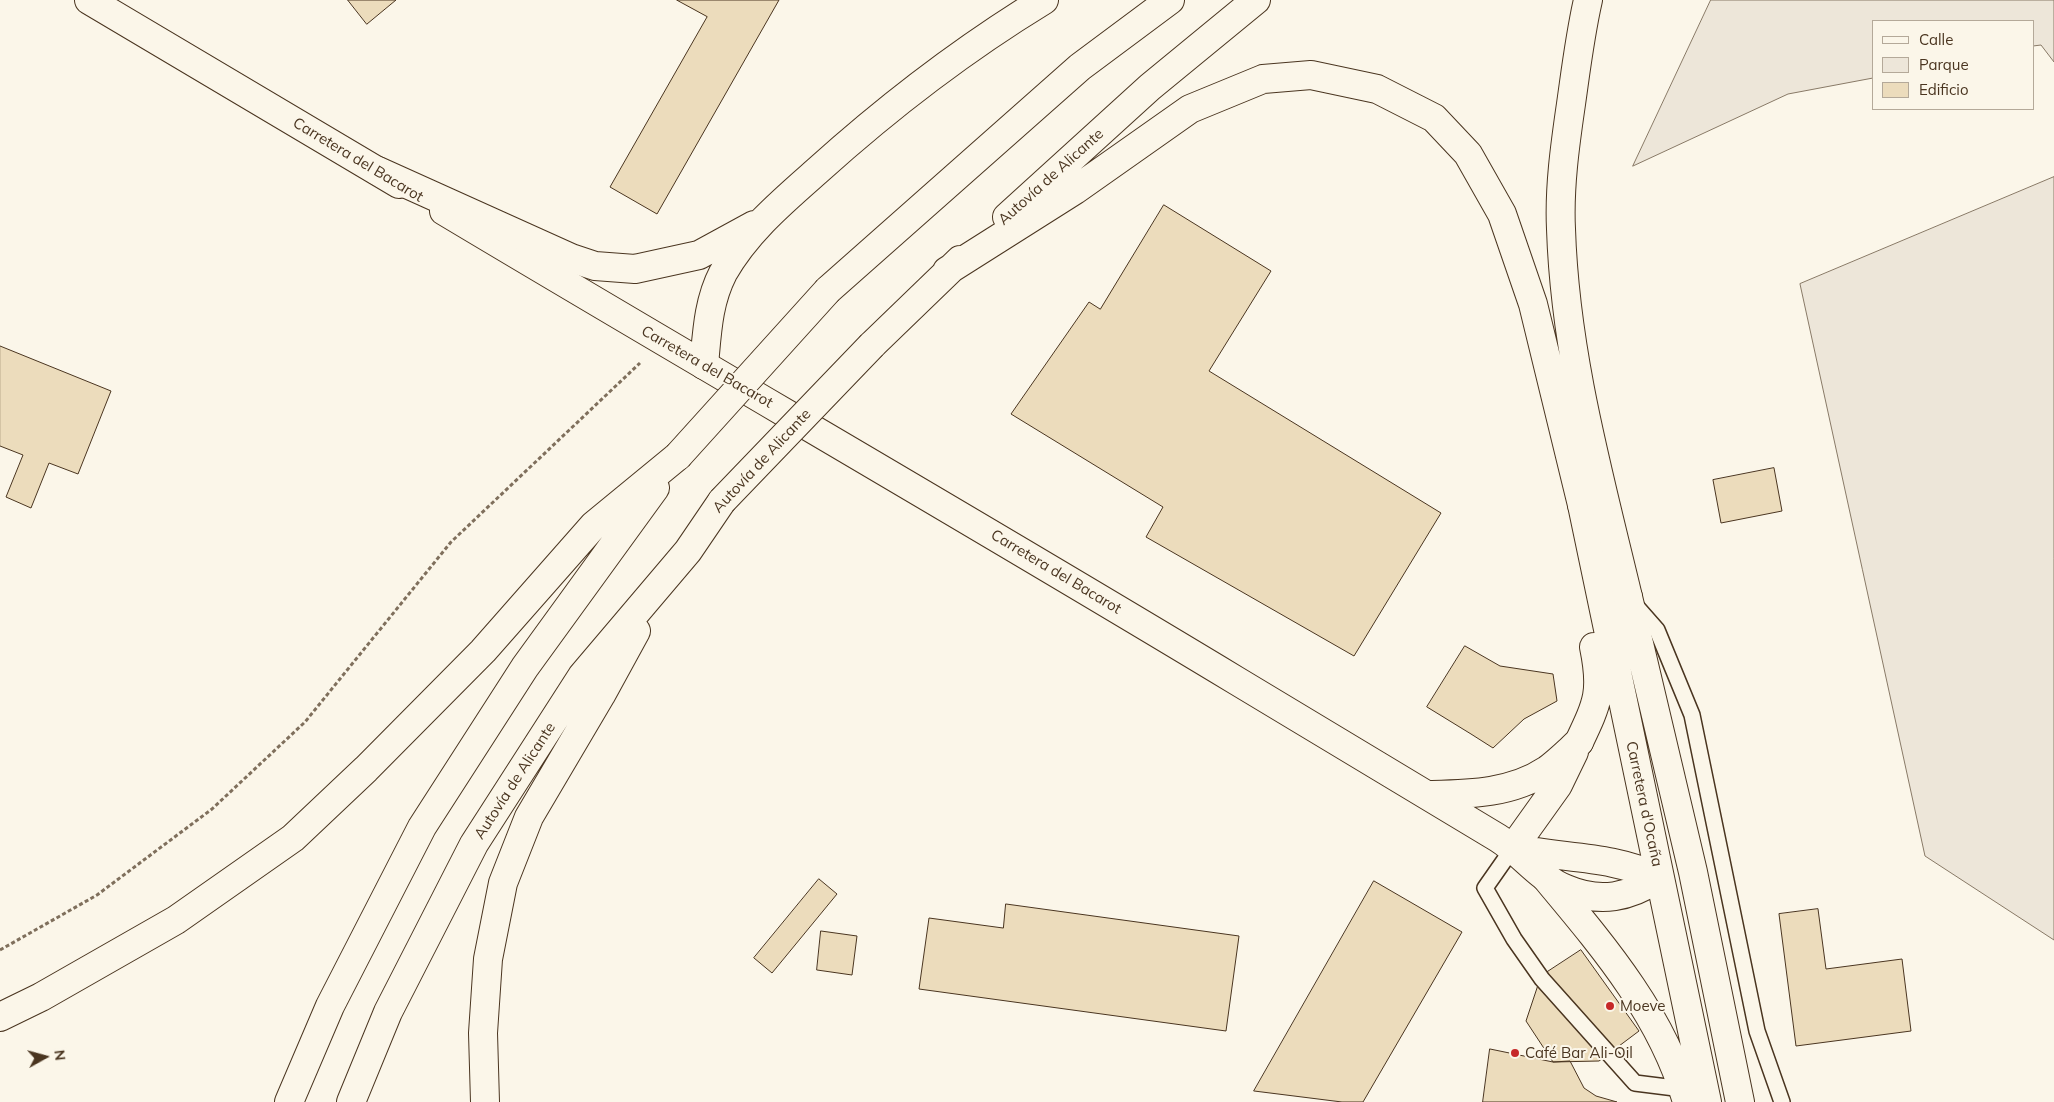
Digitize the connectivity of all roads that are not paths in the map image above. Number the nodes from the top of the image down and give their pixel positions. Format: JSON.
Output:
{"nodes":[{"id":1,"x":89,"y":0,"type":"edge"},
{"id":2,"x":1044,"y":0,"type":"edge"},
{"id":3,"x":1170,"y":0,"type":"edge"},
{"id":4,"x":1256,"y":0,"type":"edge"},
{"id":5,"x":1588,"y":0,"type":"edge"},
{"id":6,"x":378,"y":171,"type":"junction"},
{"id":7,"x":762,"y":220,"type":"junction"},
{"id":8,"x":947,"y":271,"type":"junction"},
{"id":9,"x":704,"y":365,"type":"junction"},
{"id":10,"x":678,"y":456,"type":"junction"},
{"id":11,"x":1582,"y":505,"type":"junction"},
{"id":12,"x":662,"y":582,"type":"junction"},
{"id":13,"x":1628,"y":597,"type":"junction"},
{"id":14,"x":1638,"y":634,"type":"junction"},
{"id":15,"x":1579,"y":742,"type":"junction"},
{"id":16,"x":1427,"y":795,"type":"junction"},
{"id":17,"x":1513,"y":848,"type":"junction"},
{"id":18,"x":1659,"y":878,"type":"junction"},
{"id":19,"x":1547,"y":879,"type":"junction"},
{"id":20,"x":0,"y":1017,"type":"edge"},
{"id":21,"x":1685,"y":1096,"type":"edge"},
{"id":22,"x":289,"y":1102,"type":"edge"},
{"id":23,"x":351,"y":1102,"type":"edge"},
{"id":24,"x":485,"y":1102,"type":"edge"},
{"id":25,"x":1707,"y":1102,"type":"edge"},
{"id":26,"x":1723,"y":1102,"type":"edge"},
{"id":27,"x":1740,"y":1102,"type":"edge"},
{"id":28,"x":1782,"y":1102,"type":"edge"}],
"edges":[{"from":1,"to":6,"type":"main road","name":"Carretera del Bacarot"},
{"from":2,"to":7,"type":"main road"},
{"from":3,"to":10,"type":"main road","bridge":true},
{"from":4,"to":8,"type":"main road","name":"Autovía de Alicante"},
{"from":5,"to":13,"type":"main road","name":"Carretera d'Ocaña"},
{"from":6,"to":7,"type":"main road"},
{"from":6,"to":9,"type":"main road","name":"Carretera del Bacarot"},
{"from":7,"to":9,"type":"main road"},
{"from":8,"to":11,"type":"main road","name":"Carretera d'Ocaña"},
{"from":8,"to":12,"type":"main road","name":"Autovía de Alicante","bridge":true},
{"from":9,"to":16,"type":"main road","name":"Carretera del Bacarot"},
{"from":10,"to":20,"type":"main road"},
{"from":10,"to":22,"type":"main road"},
{"from":11,"to":15,"type":"main road"},
{"from":11,"to":18,"type":"main road","name":"Carretera d'Ocaña"},
{"from":12,"to":23,"type":"main road","name":"Autovía de Alicante"},
{"from":12,"to":24,"type":"main road"},
{"from":13,"to":14,"type":"main road","name":"Carretera d'Ocaña"},
{"from":13,"to":28,"type":"lane"},
{"from":14,"to":18,"type":"main road"},
{"from":14,"to":27,"type":"main road","name":"Carretera d'Ocaña"},
{"from":15,"to":16,"type":"main road"},
{"from":15,"to":17,"type":"main road"},
{"from":16,"to":17,"type":"main road","name":"Carretera del Bacarot"},
{"from":17,"to":18,"type":"main road","name":"Carretera del Bacarot"},
{"from":17,"to":19,"type":"main road","name":"Carretera del Bacarot"},
{"from":17,"to":21,"type":"lane"},
{"from":18,"to":19,"type":"main road","name":"Carretera del Bacarot"},
{"from":18,"to":25,"type":"main road","name":"Carretera d'Ocaña"},
{"from":18,"to":26,"type":"main road"},
{"from":19,"to":21,"type":"main road"}]}
